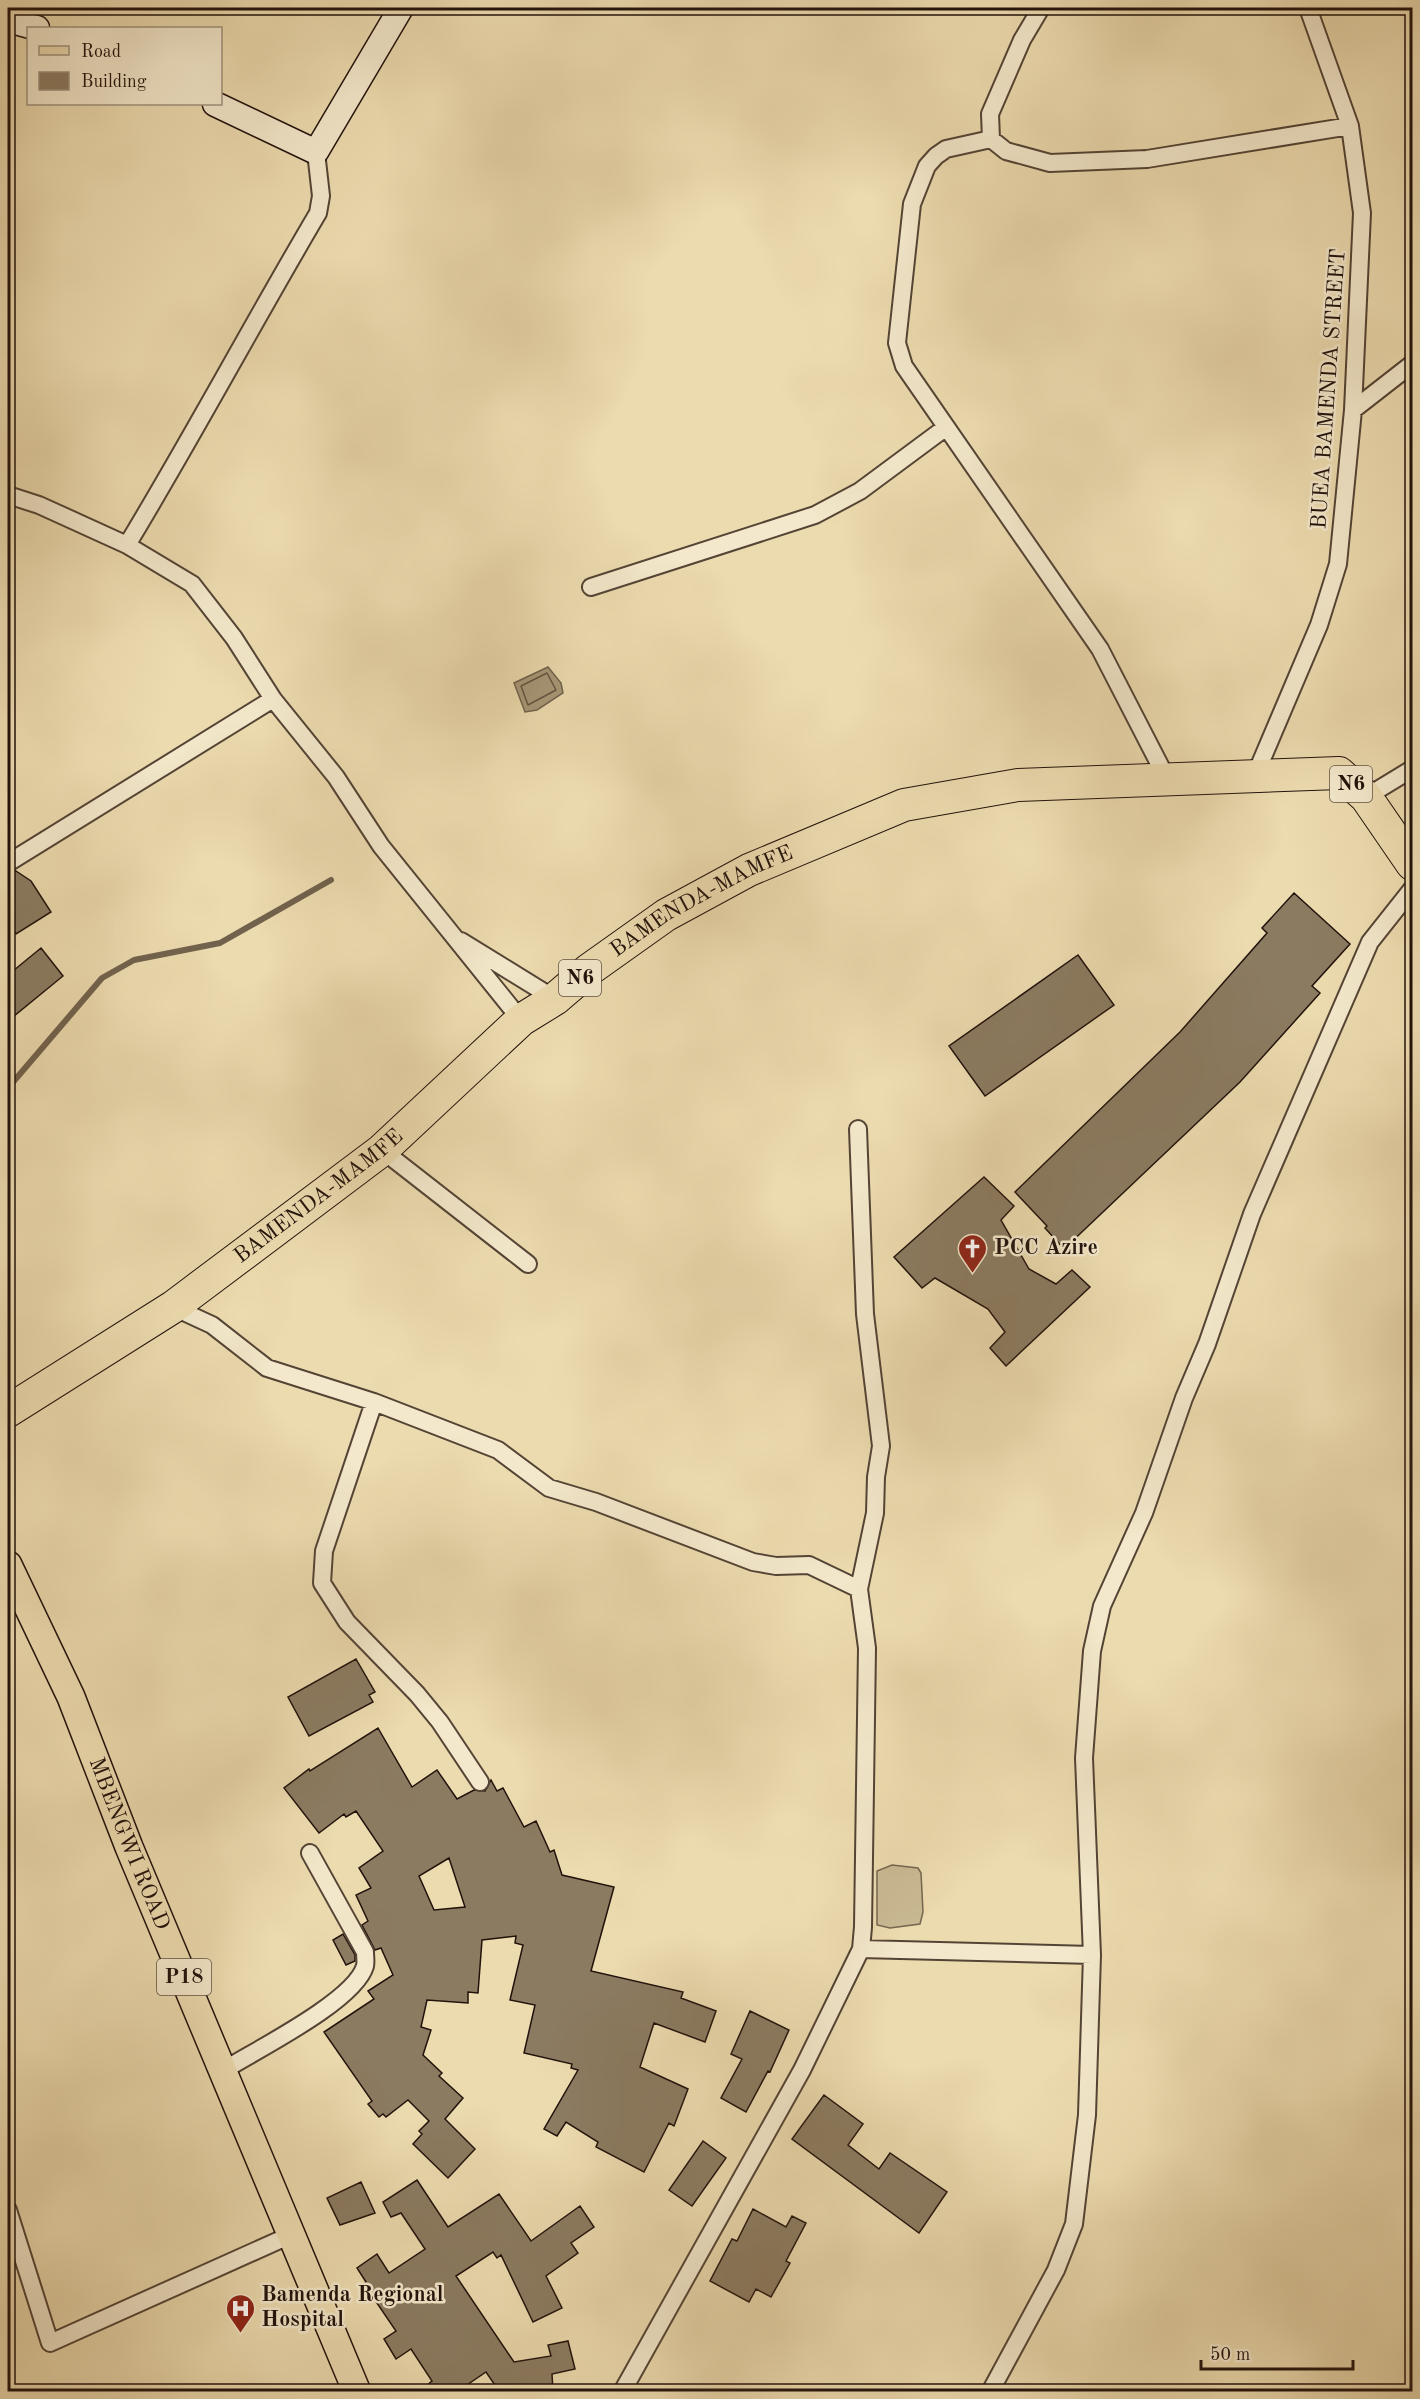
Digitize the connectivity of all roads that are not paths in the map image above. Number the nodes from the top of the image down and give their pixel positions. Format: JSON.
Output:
{"nodes":[{"id":1,"x":401,"y":8,"type":"edge"},
{"id":2,"x":1041,"y":8,"type":"edge"},
{"id":3,"x":1308,"y":8,"type":"edge"},
{"id":4,"x":8,"y":20,"type":"edge"},
{"id":5,"x":33,"y":27,"type":"edge"},
{"id":6,"x":217,"y":105,"type":"edge"},
{"id":7,"x":1350,"y":126,"type":"junction"},
{"id":8,"x":991,"y":139,"type":"junction"},
{"id":9,"x":316,"y":152,"type":"junction"},
{"id":10,"x":1413,"y":364,"type":"edge"},
{"id":11,"x":1353,"y":410,"type":"junction"},
{"id":12,"x":945,"y":428,"type":"junction"},
{"id":13,"x":8,"y":495,"type":"edge"},
{"id":14,"x":127,"y":545,"type":"junction"},
{"id":15,"x":591,"y":586,"type":"dead end"},
{"id":16,"x":273,"y":699,"type":"junction"},
{"id":17,"x":1413,"y":768,"type":"edge"},
{"id":18,"x":1256,"y":772,"type":"junction"},
{"id":19,"x":1167,"y":779,"type":"junction"},
{"id":20,"x":1366,"y":797,"type":"junction"},
{"id":21,"x":8,"y":863,"type":"edge"},
{"id":22,"x":1413,"y":864,"type":"edge"},
{"id":23,"x":1413,"y":889,"type":"edge"},
{"id":24,"x":448,"y":933,"type":"junction"},
{"id":25,"x":555,"y":999,"type":"junction"},
{"id":26,"x":521,"y":1020,"type":"junction"},
{"id":27,"x":858,"y":1129,"type":"dead end"},
{"id":28,"x":382,"y":1150,"type":"junction"},
{"id":29,"x":528,"y":1264,"type":"dead end"},
{"id":30,"x":173,"y":1307,"type":"junction"},
{"id":31,"x":374,"y":1402,"type":"junction"},
{"id":32,"x":8,"y":1412,"type":"edge"},
{"id":33,"x":8,"y":1565,"type":"edge"},
{"id":34,"x":859,"y":1589,"type":"junction"},
{"id":35,"x":480,"y":1782,"type":"dead end"},
{"id":36,"x":310,"y":1853,"type":"dead end"},
{"id":37,"x":861,"y":1949,"type":"junction"},
{"id":38,"x":1092,"y":1955,"type":"junction"},
{"id":39,"x":224,"y":2070,"type":"junction"},
{"id":40,"x":8,"y":2210,"type":"edge"},
{"id":41,"x":293,"y":2234,"type":"junction"},
{"id":42,"x":357,"y":2391,"type":"edge"},
{"id":43,"x":622,"y":2391,"type":"edge"},
{"id":44,"x":990,"y":2391,"type":"edge"}],
"edges":[{"from":1,"to":9,"type":"street"},
{"from":2,"to":8,"type":"street"},
{"from":3,"to":7,"type":"street","name":"BUEA BAMENDA STREET"},
{"from":4,"to":5,"type":"street"},
{"from":6,"to":9,"type":"street"},
{"from":7,"to":8,"type":"street"},
{"from":7,"to":11,"type":"street","name":"BUEA BAMENDA STREET"},
{"from":8,"to":12,"type":"street"},
{"from":9,"to":14,"type":"street"},
{"from":10,"to":11,"type":"street"},
{"from":11,"to":18,"type":"street","name":"BUEA BAMENDA STREET"},
{"from":12,"to":15,"type":"street"},
{"from":12,"to":19,"type":"street"},
{"from":13,"to":14,"type":"street"},
{"from":14,"to":16,"type":"street"},
{"from":16,"to":21,"type":"street"},
{"from":16,"to":24,"type":"street"},
{"from":17,"to":20,"type":"street"},
{"from":18,"to":19,"type":"highway","name":"BAMENDA-MAMFE","number":"N6"},
{"from":18,"to":20,"type":"highway","name":"BAMENDA-MAMFE","number":"N6"},
{"from":19,"to":25,"type":"highway","name":"BAMENDA-MAMFE","number":"N6"},
{"from":20,"to":22,"type":"highway","name":"BAMENDA-MAMFE","number":"N6"},
{"from":23,"to":38,"type":"street"},
{"from":24,"to":25,"type":"street"},
{"from":24,"to":26,"type":"street"},
{"from":25,"to":26,"type":"highway","name":"BAMENDA-MAMFE","number":"N6"},
{"from":26,"to":28,"type":"highway","name":"BAMENDA-MAMFE","number":"N6"},
{"from":27,"to":34,"type":"street"},
{"from":28,"to":29,"type":"street"},
{"from":28,"to":30,"type":"highway","name":"BAMENDA-MAMFE","number":"N6"},
{"from":30,"to":31,"type":"street"},
{"from":30,"to":32,"type":"highway","name":"BAMENDA-MAMFE","number":"N6"},
{"from":31,"to":34,"type":"street"},
{"from":31,"to":35,"type":"street"},
{"from":33,"to":39,"type":"main road","name":"MBENGWI ROAD","number":"P18"},
{"from":34,"to":37,"type":"street"},
{"from":36,"to":39,"type":"street"},
{"from":37,"to":38,"type":"street"},
{"from":37,"to":43,"type":"street"},
{"from":38,"to":44,"type":"street"},
{"from":39,"to":41,"type":"main road","name":"MBENGWI ROAD","number":"P18"},
{"from":40,"to":41,"type":"street"},
{"from":41,"to":42,"type":"main road","name":"MBENGWI ROAD","number":"P18"}]}
